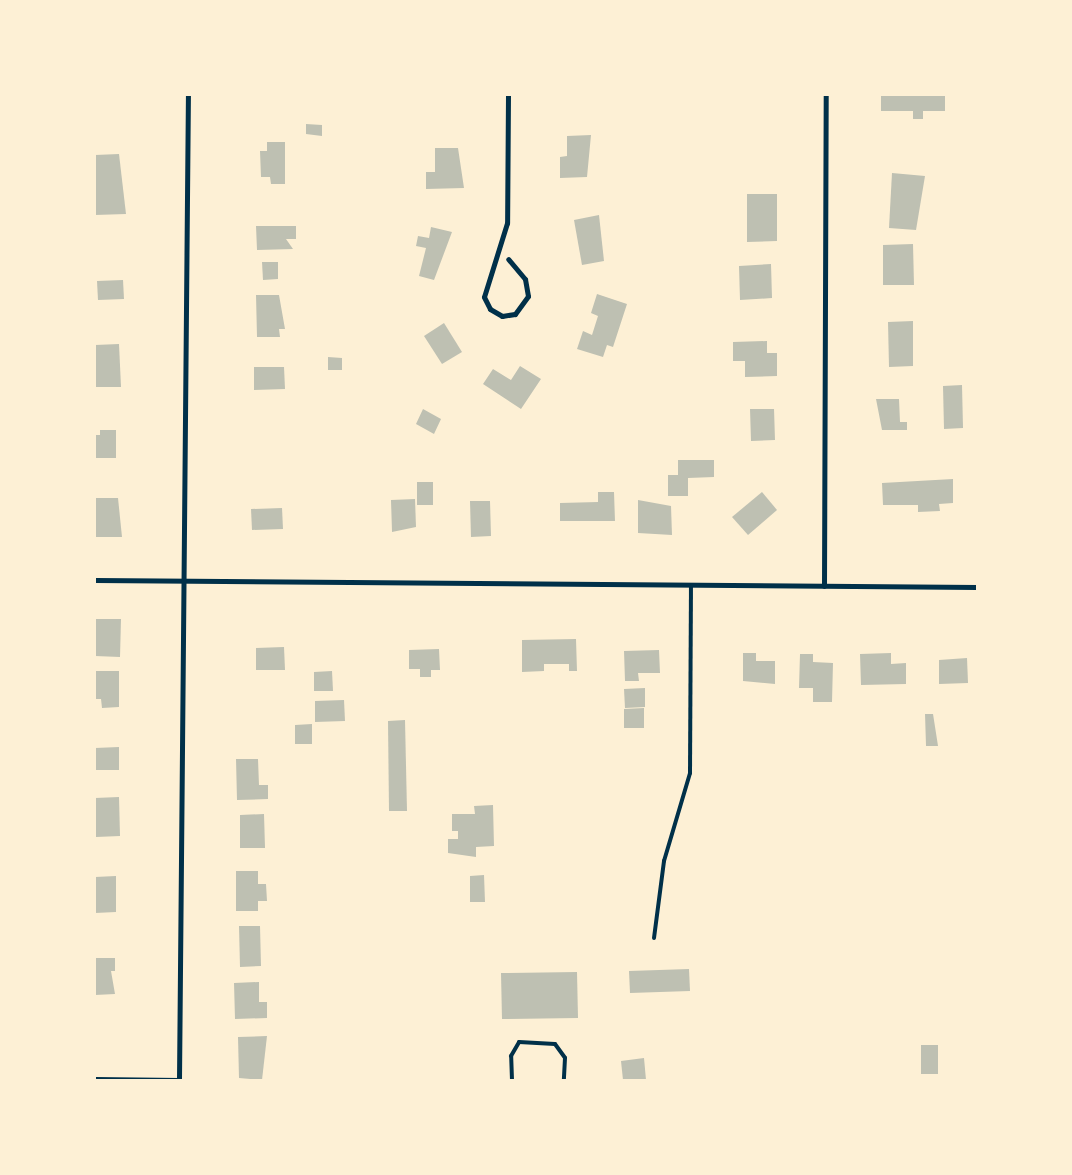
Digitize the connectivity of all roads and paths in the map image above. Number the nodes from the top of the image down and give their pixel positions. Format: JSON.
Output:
{"nodes":[{"id":1,"x":188,"y":95,"type":"edge"},
{"id":2,"x":508,"y":95,"type":"edge"},
{"id":3,"x":826,"y":95,"type":"edge"},
{"id":4,"x":508,"y":259,"type":"dead end"},
{"id":5,"x":95,"y":580,"type":"edge"},
{"id":6,"x":184,"y":581,"type":"junction"},
{"id":7,"x":691,"y":585,"type":"junction"},
{"id":8,"x":824,"y":586,"type":"junction"},
{"id":9,"x":977,"y":587,"type":"edge"},
{"id":10,"x":654,"y":938,"type":"dead end"},
{"id":11,"x":95,"y":1079,"type":"edge"},
{"id":12,"x":179,"y":1080,"type":"edge"},
{"id":13,"x":512,"y":1080,"type":"edge"},
{"id":14,"x":564,"y":1080,"type":"edge"}],
"edges":[{"from":1,"to":6,"type":"street"},
{"from":2,"to":4,"type":"street"},
{"from":3,"to":8,"type":"street"},
{"from":5,"to":6,"type":"street"},
{"from":6,"to":7,"type":"street"},
{"from":6,"to":12,"type":"street"},
{"from":7,"to":8,"type":"street"},
{"from":7,"to":10,"type":"lane"},
{"from":8,"to":9,"type":"street"},
{"from":11,"to":12,"type":"lane"},
{"from":13,"to":14,"type":"lane"}]}
